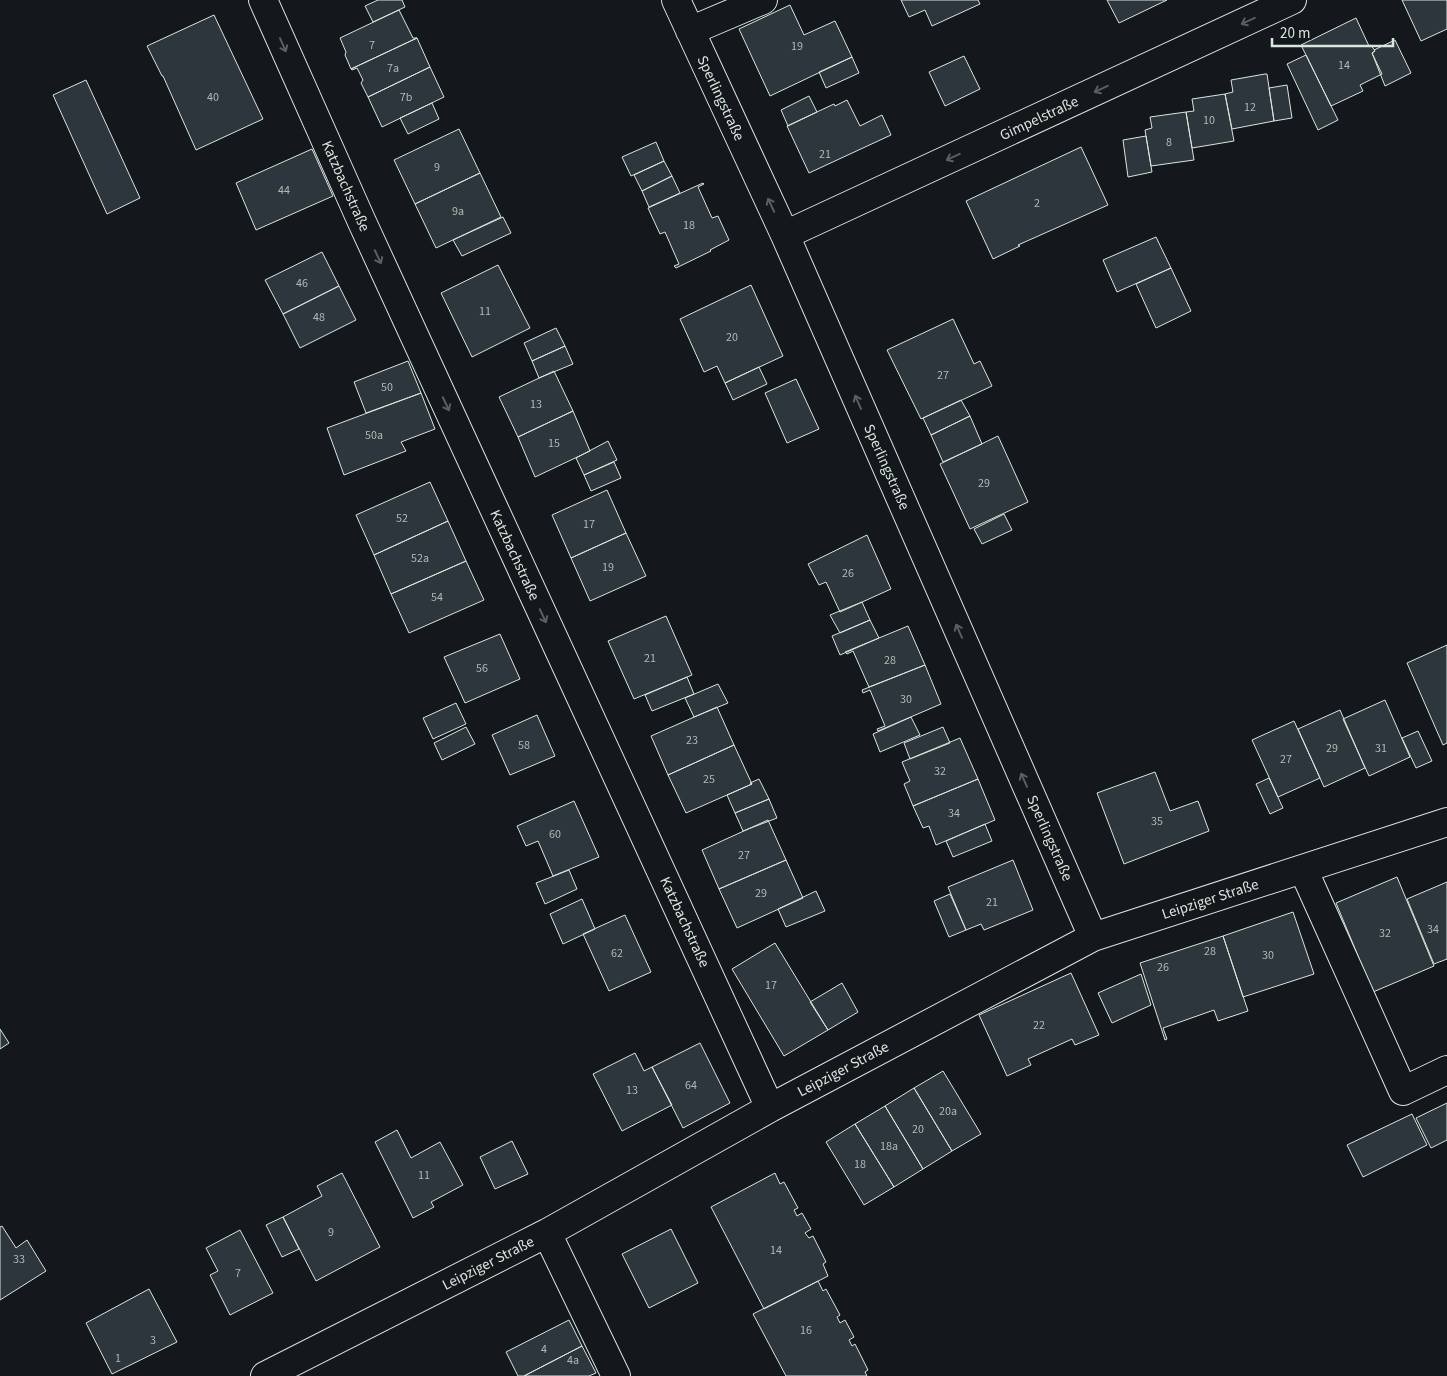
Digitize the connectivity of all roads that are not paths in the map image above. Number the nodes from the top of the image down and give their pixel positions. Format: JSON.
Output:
{"nodes":[{"id":1,"x":263,"y":0,"type":"edge"},
{"id":2,"x":676,"y":0,"type":"edge"},
{"id":3,"x":763,"y":0,"type":"edge"},
{"id":4,"x":1292,"y":0,"type":"edge"},
{"id":5,"x":690,"y":31,"type":"junction"},
{"id":6,"x":785,"y":235,"type":"junction"},
{"id":7,"x":1447,"y":822,"type":"edge"},
{"id":8,"x":1303,"y":869,"type":"junction"},
{"id":9,"x":1093,"y":936,"type":"junction"},
{"id":10,"x":1447,"y":1070,"type":"edge"},
{"id":11,"x":770,"y":1108,"type":"junction"},
{"id":12,"x":547,"y":1233,"type":"junction"},
{"id":13,"x":265,"y":1376,"type":"edge"},
{"id":14,"x":616,"y":1376,"type":"edge"}],
"edges":[{"from":1,"to":11,"type":"street","name":"Katzbachstraße","one_way":true},
{"from":2,"to":5,"type":"street","name":"Sperlingstraße"},
{"from":3,"to":5,"type":"street"},
{"from":4,"to":6,"type":"street","name":"Gimpelstraße","one_way":true},
{"from":6,"to":5,"type":"street","name":"Sperlingstraße","one_way":true},
{"from":9,"to":6,"type":"street","name":"Sperlingstraße","one_way":true},
{"from":7,"to":8,"type":"street","name":"Leipziger Straße"},
{"from":8,"to":9,"type":"street","name":"Leipziger Straße"},
{"from":8,"to":10,"type":"street"},
{"from":9,"to":11,"type":"street","name":"Leipziger Straße"},
{"from":11,"to":12,"type":"street","name":"Leipziger Straße"},
{"from":12,"to":13,"type":"street","name":"Leipziger Straße"},
{"from":12,"to":14,"type":"street"}]}
